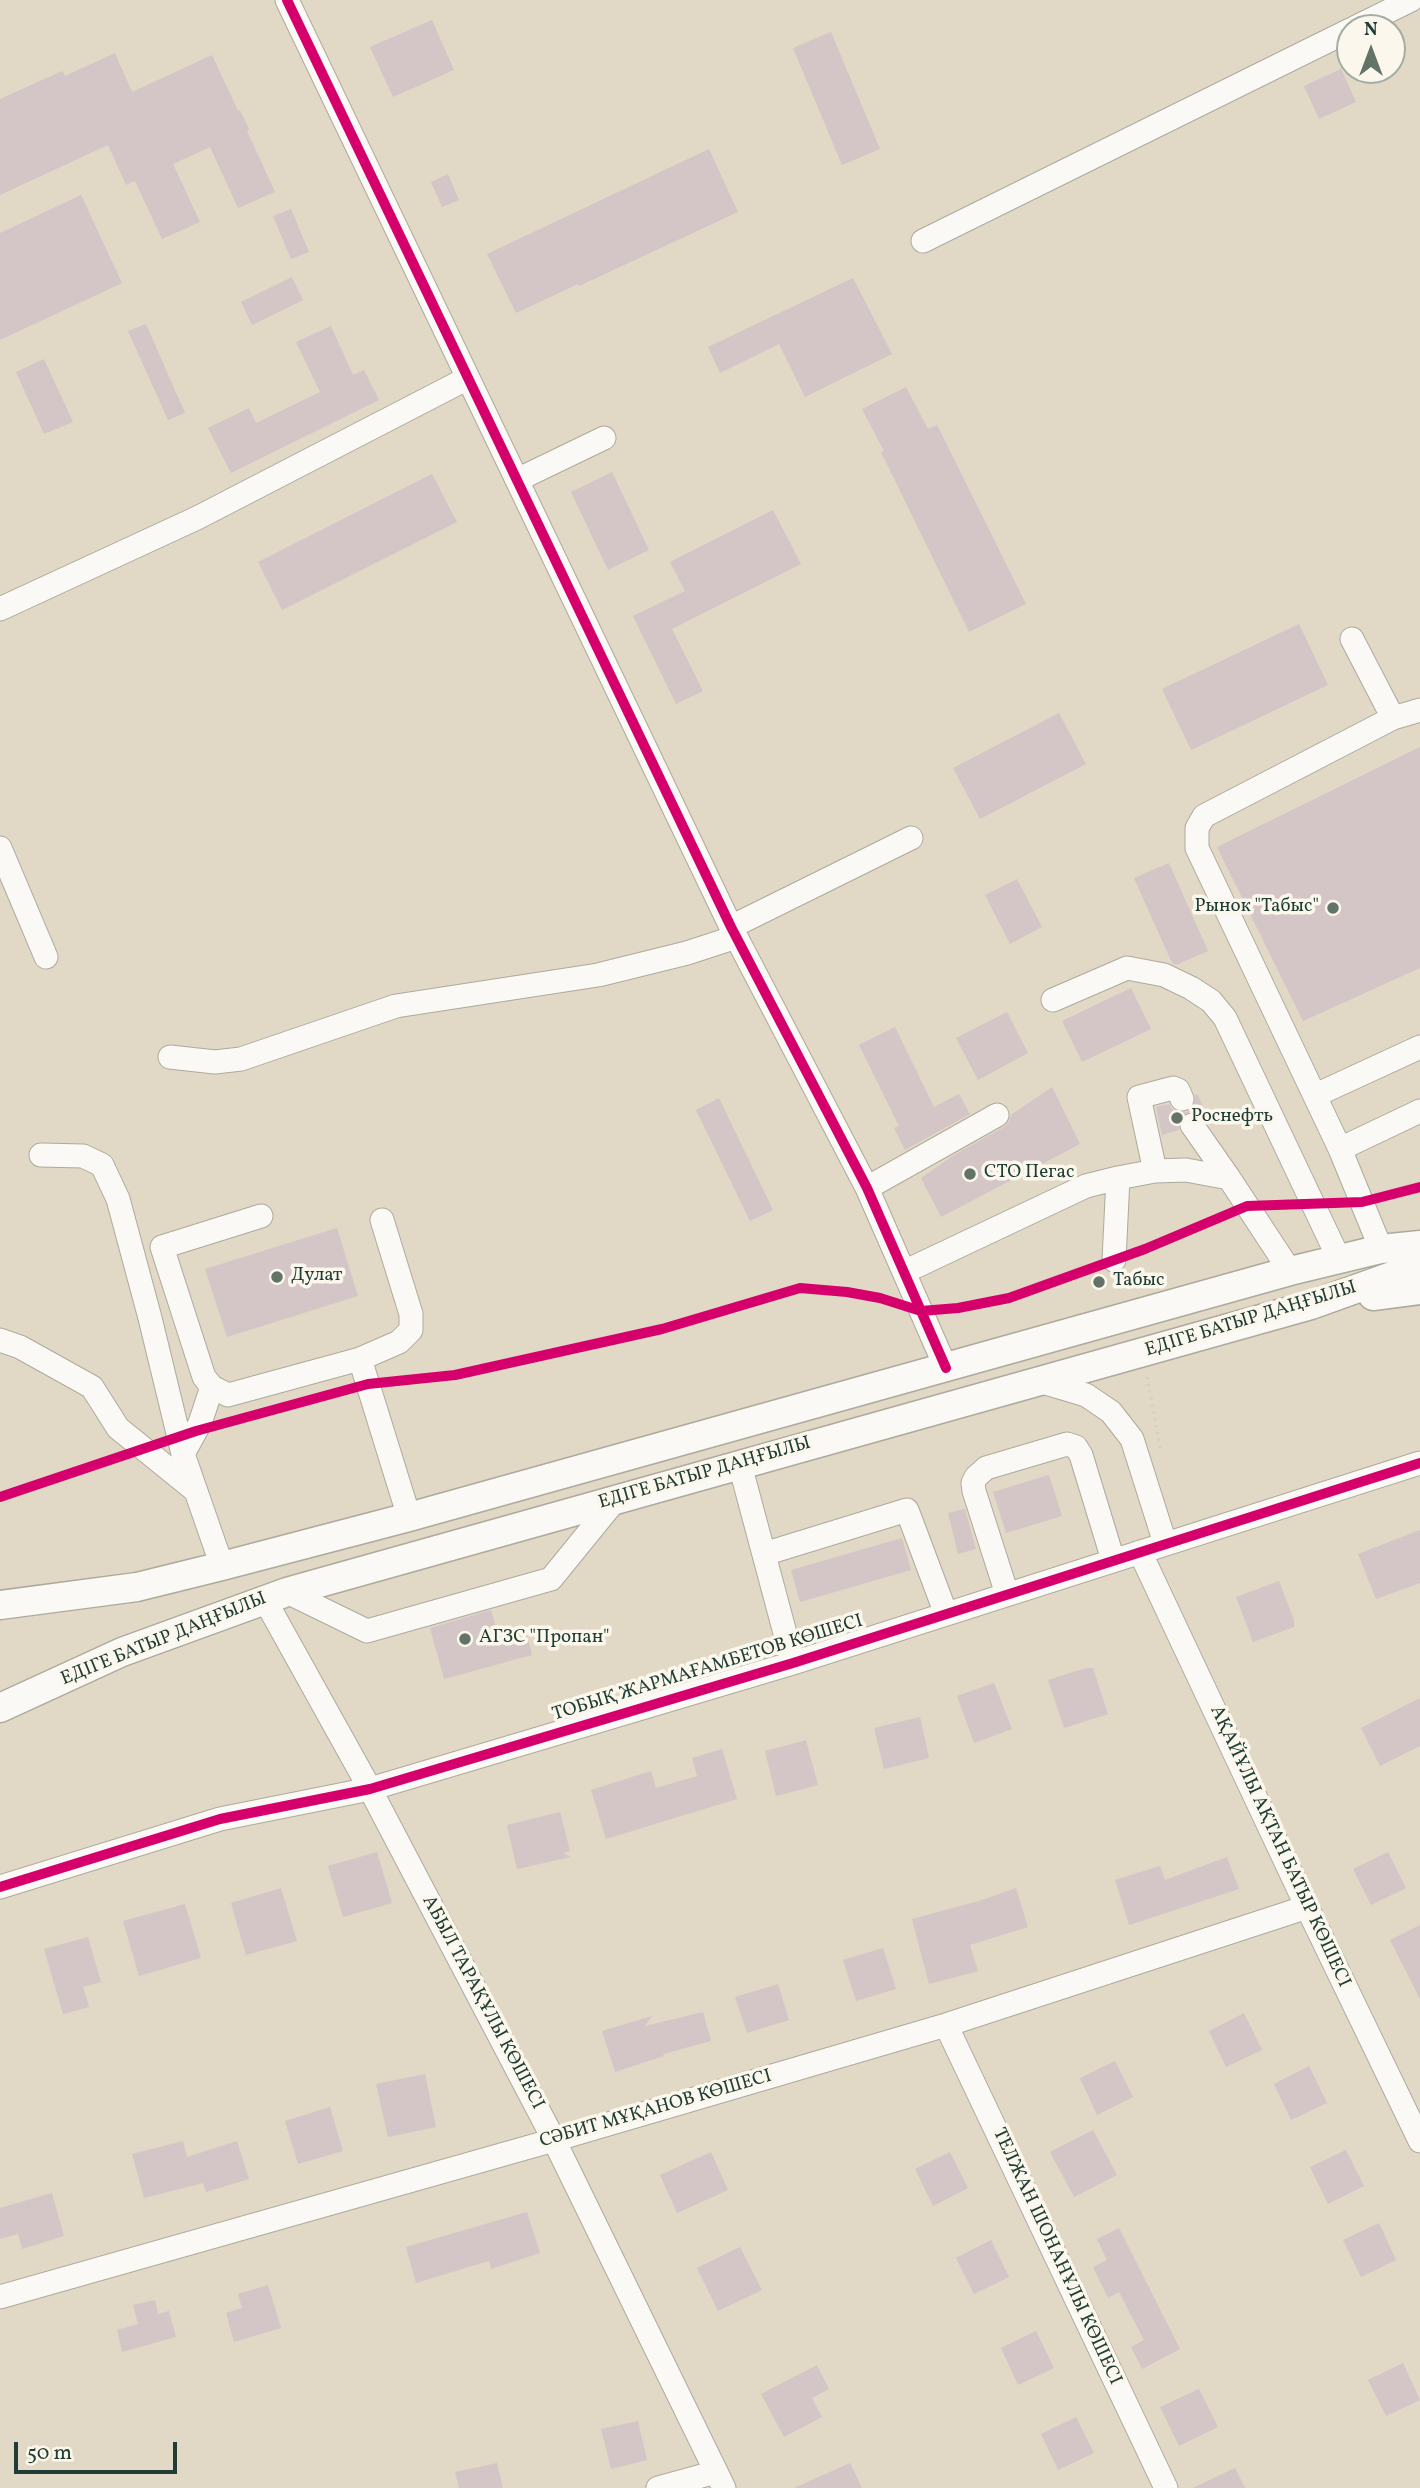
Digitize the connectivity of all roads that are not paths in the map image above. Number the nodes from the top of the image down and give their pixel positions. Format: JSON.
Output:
{"nodes":[{"id":1,"x":287,"y":0,"type":"edge"},
{"id":2,"x":1410,"y":0,"type":"edge"},
{"id":3,"x":1382,"y":14,"type":"edge"},
{"id":4,"x":1336,"y":37,"type":"edge"},
{"id":5,"x":923,"y":241,"type":"dead end"},
{"id":6,"x":468,"y":378,"type":"junction"},
{"id":7,"x":604,"y":438,"type":"dead end"},
{"id":8,"x":517,"y":480,"type":"junction"},
{"id":9,"x":0,"y":609,"type":"edge"},
{"id":10,"x":1352,"y":639,"type":"dead end"},
{"id":11,"x":1420,"y":710,"type":"edge"},
{"id":12,"x":1393,"y":718,"type":"junction"},
{"id":13,"x":911,"y":838,"type":"dead end"},
{"id":14,"x":0,"y":848,"type":"edge"},
{"id":15,"x":734,"y":932,"type":"junction"},
{"id":16,"x":46,"y":957,"type":"dead end"},
{"id":17,"x":1054,"y":999,"type":"dead end"},
{"id":18,"x":1420,"y":1047,"type":"edge"},
{"id":19,"x":170,"y":1058,"type":"dead end"},
{"id":20,"x":1316,"y":1095,"type":"junction"},
{"id":21,"x":1182,"y":1099,"type":"dead end"},
{"id":22,"x":1420,"y":1111,"type":"edge"},
{"id":23,"x":997,"y":1115,"type":"dead end"},
{"id":24,"x":1192,"y":1125,"type":"dead end"},
{"id":25,"x":1340,"y":1149,"type":"junction"},
{"id":26,"x":41,"y":1155,"type":"dead end"},
{"id":27,"x":1155,"y":1171,"type":"junction"},
{"id":28,"x":1118,"y":1178,"type":"junction"},
{"id":29,"x":1229,"y":1178,"type":"junction"},
{"id":30,"x":867,"y":1188,"type":"junction"},
{"id":31,"x":261,"y":1216,"type":"dead end"},
{"id":32,"x":382,"y":1220,"type":"dead end"},
{"id":33,"x":1420,"y":1245,"type":"edge"},
{"id":34,"x":1381,"y":1250,"type":"junction"},
{"id":35,"x":1339,"y":1259,"type":"junction"},
{"id":36,"x":1114,"y":1260,"type":"dead end"},
{"id":37,"x":1420,"y":1266,"type":"edge"},
{"id":38,"x":1290,"y":1271,"type":"junction"},
{"id":39,"x":904,"y":1272,"type":"junction"},
{"id":40,"x":1420,"y":1290,"type":"edge"},
{"id":41,"x":1311,"y":1305,"type":"junction"},
{"id":42,"x":0,"y":1340,"type":"edge"},
{"id":43,"x":360,"y":1359,"type":"junction"},
{"id":44,"x":946,"y":1367,"type":"junction"},
{"id":45,"x":1039,"y":1381,"type":"junction"},
{"id":46,"x":212,"y":1387,"type":"junction"},
{"id":47,"x":183,"y":1454,"type":"junction"},
{"id":48,"x":1420,"y":1463,"type":"edge"},
{"id":49,"x":740,"y":1465,"type":"junction"},
{"id":50,"x":197,"y":1492,"type":"junction"},
{"id":51,"x":616,"y":1499,"type":"junction"},
{"id":52,"x":409,"y":1517,"type":"junction"},
{"id":53,"x":1165,"y":1543,"type":"junction"},
{"id":54,"x":1140,"y":1552,"type":"junction"},
{"id":55,"x":764,"y":1554,"type":"junction"},
{"id":56,"x":1113,"y":1560,"type":"junction"},
{"id":57,"x":222,"y":1566,"type":"junction"},
{"id":58,"x":1007,"y":1594,"type":"junction"},
{"id":59,"x":276,"y":1596,"type":"junction"},
{"id":60,"x":0,"y":1605,"type":"edge"},
{"id":61,"x":946,"y":1614,"type":"junction"},
{"id":62,"x":793,"y":1663,"type":"junction"},
{"id":63,"x":0,"y":1708,"type":"edge"},
{"id":64,"x":370,"y":1789,"type":"junction"},
{"id":65,"x":0,"y":1887,"type":"edge"},
{"id":66,"x":1307,"y":1907,"type":"junction"},
{"id":67,"x":946,"y":2025,"type":"junction"},
{"id":68,"x":554,"y":2140,"type":"junction"},
{"id":69,"x":1420,"y":2141,"type":"edge"},
{"id":70,"x":0,"y":2297,"type":"edge"},
{"id":71,"x":720,"y":2480,"type":"edge"},
{"id":72,"x":658,"y":2488,"type":"edge"},
{"id":73,"x":1166,"y":2488,"type":"edge"}],
"edges":[{"from":1,"to":6,"type":"street"},
{"from":2,"to":3,"type":"street"},
{"from":4,"to":5,"type":"street"},
{"from":6,"to":8,"type":"street"},
{"from":6,"to":9,"type":"street"},
{"from":7,"to":8,"type":"street"},
{"from":8,"to":15,"type":"street"},
{"from":10,"to":12,"type":"street"},
{"from":11,"to":12,"type":"street"},
{"from":12,"to":20,"type":"street"},
{"from":13,"to":15,"type":"street"},
{"from":14,"to":16,"type":"street"},
{"from":15,"to":19,"type":"street"},
{"from":15,"to":30,"type":"street"},
{"from":17,"to":35,"type":"street"},
{"from":18,"to":20,"type":"street"},
{"from":20,"to":25,"type":"street"},
{"from":21,"to":27,"type":"street"},
{"from":22,"to":25,"type":"street"},
{"from":23,"to":30,"type":"street"},
{"from":24,"to":29,"type":"street"},
{"from":25,"to":34,"type":"street"},
{"from":26,"to":47,"type":"street"},
{"from":27,"to":28,"type":"street"},
{"from":27,"to":29,"type":"street"},
{"from":28,"to":36,"type":"street"},
{"from":28,"to":39,"type":"street"},
{"from":29,"to":38,"type":"street"},
{"from":30,"to":39,"type":"street"},
{"from":31,"to":46,"type":"street"},
{"from":32,"to":43,"type":"street"},
{"from":33,"to":34,"type":"main road","name":"ЕДІГЕ БАТЫР ДАҢҒЫЛЫ"},
{"from":34,"to":35,"type":"main road","name":"ЕДІГЕ БАТЫР ДАҢҒЫЛЫ"},
{"from":35,"to":38,"type":"main road","name":"ЕДІГЕ БАТЫР ДАҢҒЫЛЫ"},
{"from":37,"to":41,"type":"main road","name":"ЕДІГЕ БАТЫР ДАҢҒЫЛЫ"},
{"from":38,"to":44,"type":"main road","name":"ЕДІГЕ БАТЫР ДАҢҒЫЛЫ"},
{"from":39,"to":44,"type":"street"},
{"from":40,"to":41,"type":"main road"},
{"from":41,"to":45,"type":"main road","name":"ЕДІГЕ БАТЫР ДАҢҒЫЛЫ"},
{"from":42,"to":50,"type":"street"},
{"from":43,"to":46,"type":"street"},
{"from":43,"to":52,"type":"street"},
{"from":44,"to":52,"type":"main road","name":"ЕДІГЕ БАТЫР ДАҢҒЫЛЫ"},
{"from":45,"to":49,"type":"main road","name":"ЕДІГЕ БАТЫР ДАҢҒЫЛЫ"},
{"from":45,"to":53,"type":"street"},
{"from":46,"to":47,"type":"street"},
{"from":47,"to":50,"type":"street"},
{"from":48,"to":53,"type":"street","name":"ТОБЫҚ ЖАРМАҒАМБЕТОВ КӨШЕСІ"},
{"from":49,"to":51,"type":"main road","name":"ЕДІГЕ БАТЫР ДАҢҒЫЛЫ"},
{"from":49,"to":55,"type":"street"},
{"from":50,"to":57,"type":"street"},
{"from":51,"to":59,"type":"main road","name":"ЕДІГЕ БАТЫР ДАҢҒЫЛЫ"},
{"from":51,"to":59,"type":"street"},
{"from":52,"to":57,"type":"main road","name":"ЕДІГЕ БАТЫР ДАҢҒЫЛЫ"},
{"from":53,"to":54,"type":"street","name":"ТОБЫҚ ЖАРМАҒАМБЕТОВ КӨШЕСІ"},
{"from":54,"to":56,"type":"street","name":"ТОБЫҚ ЖАРМАҒАМБЕТОВ КӨШЕСІ"},
{"from":54,"to":66,"type":"street","name":"АҚАЙҰЛЫ АҚТАН БАТЫР КӨШЕСІ"},
{"from":55,"to":61,"type":"street"},
{"from":55,"to":62,"type":"street"},
{"from":56,"to":58,"type":"street","name":"ТОБЫҚ ЖАРМАҒАМБЕТОВ КӨШЕСІ"},
{"from":56,"to":58,"type":"street"},
{"from":57,"to":60,"type":"main road","name":"ЕДІГЕ БАТЫР ДАҢҒЫЛЫ"},
{"from":58,"to":61,"type":"street","name":"ТОБЫҚ ЖАРМАҒАМБЕТОВ КӨШЕСІ"},
{"from":59,"to":63,"type":"main road","name":"ЕДІГЕ БАТЫР ДАҢҒЫЛЫ"},
{"from":59,"to":64,"type":"street","name":"АБЫЛ ТАРАҚҰЛЫ КӨШЕСІ"},
{"from":61,"to":62,"type":"street","name":"ТОБЫҚ ЖАРМАҒАМБЕТОВ КӨШЕСІ"},
{"from":62,"to":64,"type":"street","name":"ТОБЫҚ ЖАРМАҒАМБЕТОВ КӨШЕСІ"},
{"from":64,"to":65,"type":"street","name":"ТОБЫҚ ЖАРМАҒАМБЕТОВ КӨШЕСІ"},
{"from":64,"to":68,"type":"street","name":"АБЫЛ ТАРАҚҰЛЫ КӨШЕСІ"},
{"from":66,"to":67,"type":"street","name":"СӘБИТ МҰҚАНОВ КӨШЕСІ"},
{"from":66,"to":69,"type":"street","name":"АҚАЙҰЛЫ АҚТАН БАТЫР КӨШЕСІ"},
{"from":67,"to":68,"type":"street","name":"СӘБИТ МҰҚАНОВ КӨШЕСІ"},
{"from":67,"to":73,"type":"street","name":"ТЕЛЖАН ШОНАНҰЛЫ КӨШЕСІ"},
{"from":68,"to":70,"type":"street","name":"СӘБИТ МҰҚАНОВ КӨШЕСІ"},
{"from":68,"to":71,"type":"street","name":"АБЫЛ ТАРАҚҰЛЫ КӨШЕСІ"},
{"from":71,"to":72,"type":"street"}]}
